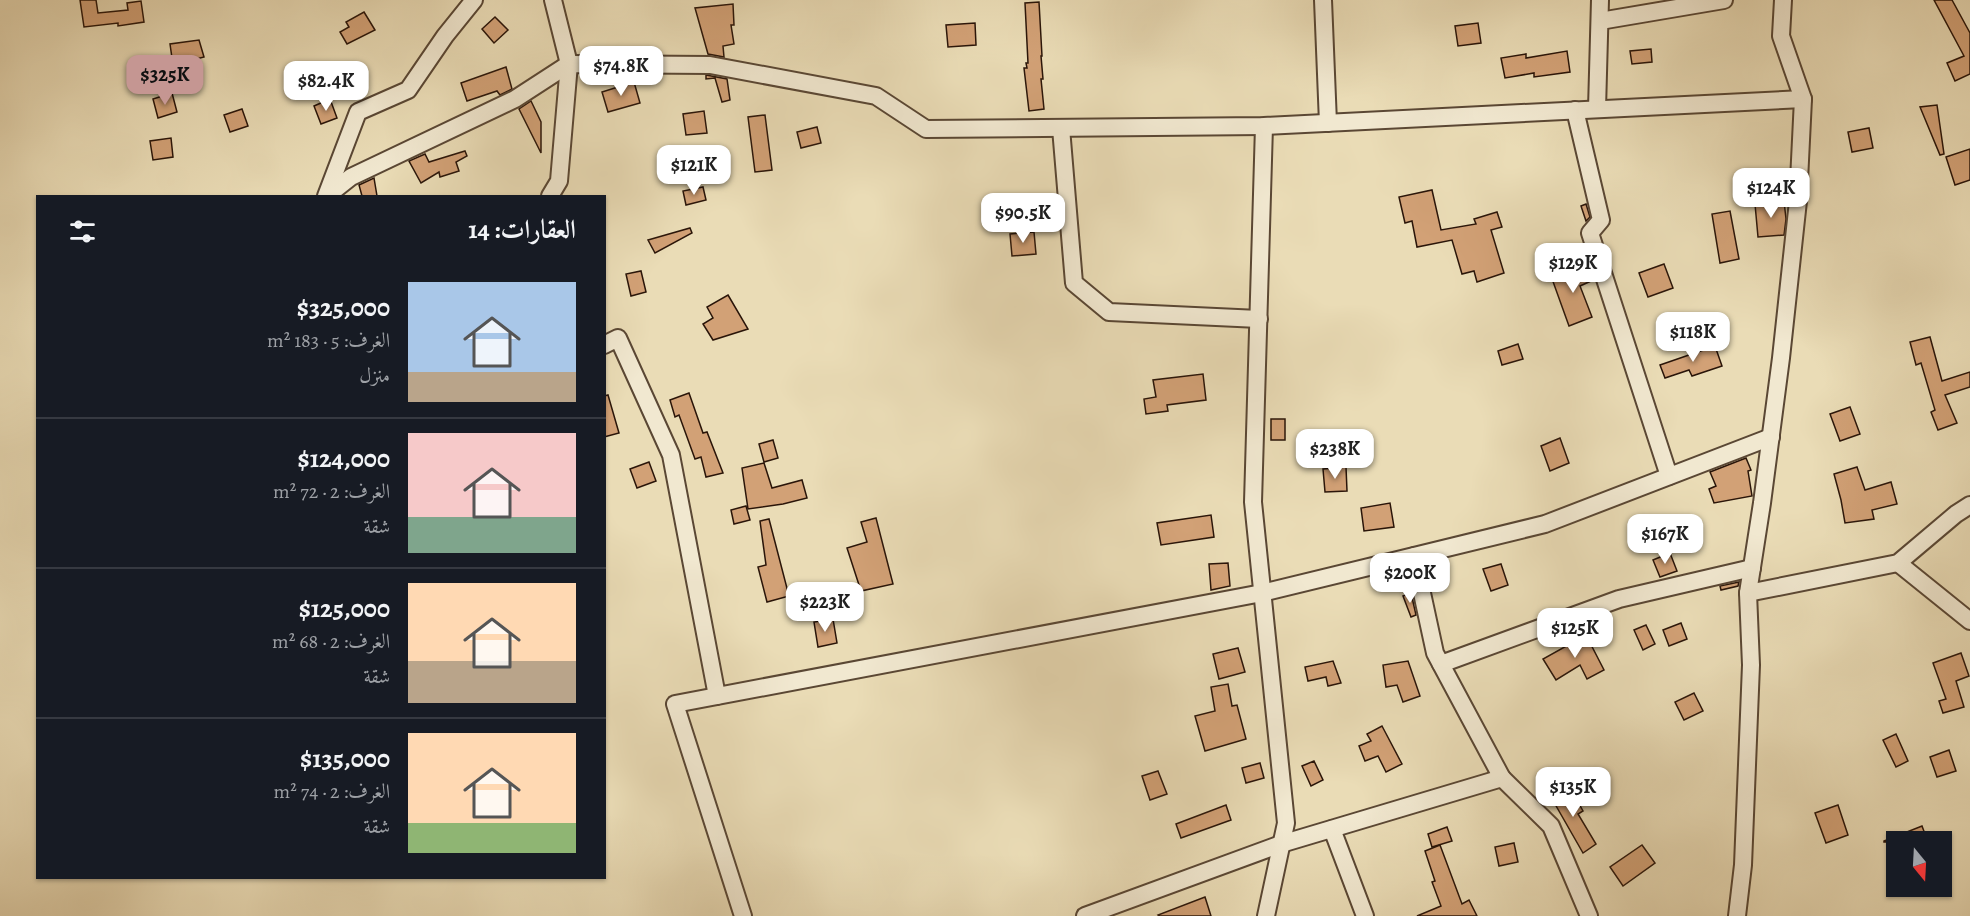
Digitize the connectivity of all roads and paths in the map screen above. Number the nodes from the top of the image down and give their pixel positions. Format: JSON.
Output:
{"nodes":[{"id":1,"x":474,"y":0,"type":"edge"},
{"id":2,"x":553,"y":0,"type":"edge"},
{"id":3,"x":1323,"y":0,"type":"edge"},
{"id":4,"x":1600,"y":0,"type":"edge"},
{"id":5,"x":1724,"y":0,"type":"edge"},
{"id":6,"x":1783,"y":0,"type":"edge"},
{"id":7,"x":1600,"y":21,"type":"junction"},
{"id":8,"x":569,"y":64,"type":"junction"},
{"id":9,"x":1803,"y":99,"type":"junction"},
{"id":10,"x":1597,"y":109,"type":"junction"},
{"id":11,"x":1575,"y":110,"type":"junction"},
{"id":12,"x":1328,"y":123,"type":"junction"},
{"id":13,"x":1264,"y":126,"type":"junction"},
{"id":14,"x":1061,"y":128,"type":"junction"},
{"id":15,"x":326,"y":195,"type":"edge"},
{"id":16,"x":327,"y":195,"type":"edge"},
{"id":17,"x":551,"y":195,"type":"edge"},
{"id":18,"x":1259,"y":319,"type":"junction"},
{"id":19,"x":606,"y":344,"type":"edge"},
{"id":20,"x":1771,"y":437,"type":"junction"},
{"id":21,"x":1669,"y":476,"type":"junction"},
{"id":22,"x":1970,"y":505,"type":"edge"},
{"id":23,"x":1414,"y":556,"type":"junction"},
{"id":24,"x":1898,"y":563,"type":"junction"},
{"id":25,"x":1752,"y":568,"type":"junction"},
{"id":26,"x":1262,"y":593,"type":"junction"},
{"id":27,"x":1748,"y":593,"type":"junction"},
{"id":28,"x":1970,"y":621,"type":"edge"},
{"id":29,"x":1441,"y":664,"type":"junction"},
{"id":30,"x":717,"y":696,"type":"junction"},
{"id":31,"x":1502,"y":778,"type":"junction"},
{"id":32,"x":1332,"y":829,"type":"junction"},
{"id":33,"x":1281,"y":844,"type":"junction"},
{"id":34,"x":744,"y":916,"type":"edge"},
{"id":35,"x":1084,"y":916,"type":"edge"},
{"id":36,"x":1266,"y":916,"type":"edge"},
{"id":37,"x":1365,"y":916,"type":"edge"},
{"id":38,"x":1589,"y":916,"type":"edge"},
{"id":39,"x":1737,"y":916,"type":"edge"}],
"edges":[{"from":1,"to":15,"type":"street"},
{"from":2,"to":8,"type":"street"},
{"from":3,"to":12,"type":"street"},
{"from":4,"to":7,"type":"street"},
{"from":5,"to":7,"type":"street"},
{"from":6,"to":9,"type":"street"},
{"from":7,"to":10,"type":"street"},
{"from":8,"to":14,"type":"street"},
{"from":8,"to":16,"type":"street"},
{"from":8,"to":17,"type":"street"},
{"from":9,"to":10,"type":"street"},
{"from":9,"to":20,"type":"street"},
{"from":10,"to":11,"type":"street"},
{"from":11,"to":12,"type":"street"},
{"from":11,"to":21,"type":"street"},
{"from":12,"to":13,"type":"street"},
{"from":13,"to":14,"type":"street"},
{"from":13,"to":18,"type":"street"},
{"from":14,"to":18,"type":"street"},
{"from":18,"to":26,"type":"street"},
{"from":19,"to":30,"type":"street"},
{"from":20,"to":21,"type":"street"},
{"from":20,"to":25,"type":"street"},
{"from":21,"to":23,"type":"street"},
{"from":22,"to":24,"type":"street"},
{"from":23,"to":26,"type":"street"},
{"from":23,"to":29,"type":"street"},
{"from":24,"to":27,"type":"street"},
{"from":24,"to":28,"type":"street"},
{"from":25,"to":27,"type":"street"},
{"from":25,"to":29,"type":"street"},
{"from":26,"to":30,"type":"street"},
{"from":26,"to":33,"type":"street"},
{"from":27,"to":39,"type":"street"},
{"from":29,"to":31,"type":"street"},
{"from":30,"to":34,"type":"street"},
{"from":31,"to":32,"type":"street"},
{"from":31,"to":38,"type":"street"},
{"from":32,"to":33,"type":"street"},
{"from":32,"to":37,"type":"street"},
{"from":33,"to":35,"type":"street"},
{"from":33,"to":36,"type":"street"}]}
